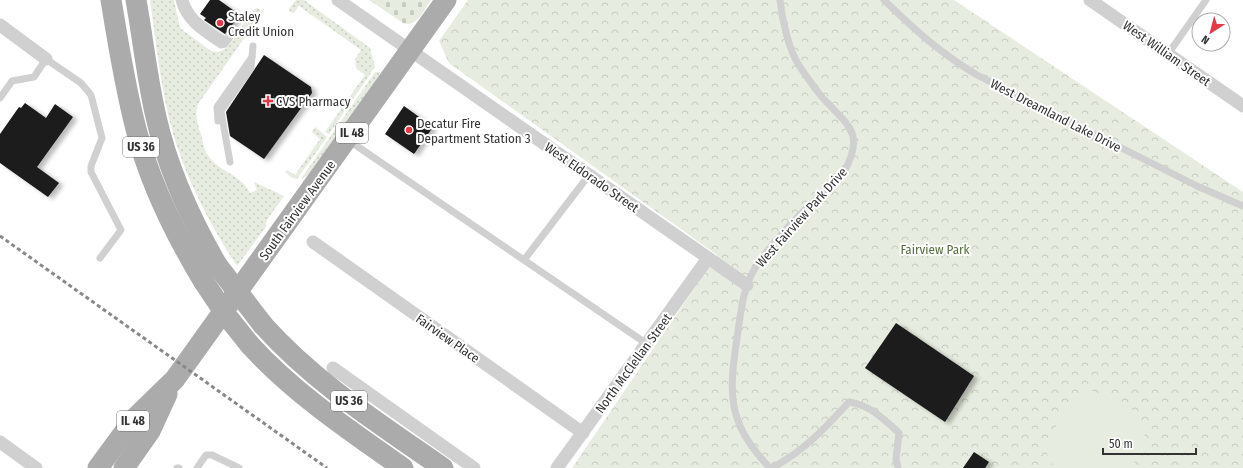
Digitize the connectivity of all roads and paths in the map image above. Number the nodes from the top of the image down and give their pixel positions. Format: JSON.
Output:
{"nodes":[{"id":1,"x":111,"y":0,"type":"edge"},
{"id":2,"x":136,"y":0,"type":"edge"},
{"id":3,"x":178,"y":0,"type":"edge"},
{"id":4,"x":185,"y":0,"type":"edge"},
{"id":5,"x":338,"y":0,"type":"edge"},
{"id":6,"x":446,"y":0,"type":"edge"},
{"id":7,"x":780,"y":0,"type":"edge"},
{"id":8,"x":884,"y":0,"type":"edge"},
{"id":9,"x":1090,"y":0,"type":"edge"},
{"id":10,"x":1206,"y":0,"type":"edge"},
{"id":11,"x":0,"y":25,"type":"edge"},
{"id":12,"x":253,"y":46,"type":"dead end"},
{"id":13,"x":411,"y":51,"type":"junction"},
{"id":14,"x":1168,"y":54,"type":"junction"},
{"id":15,"x":46,"y":59,"type":"junction"},
{"id":16,"x":0,"y":98,"type":"edge"},
{"id":17,"x":1243,"y":106,"type":"edge"},
{"id":18,"x":347,"y":140,"type":"junction"},
{"id":19,"x":228,"y":160,"type":"dead end"},
{"id":20,"x":589,"y":175,"type":"junction"},
{"id":21,"x":1243,"y":206,"type":"edge"},
{"id":22,"x":313,"y":242,"type":"dead end"},
{"id":23,"x":100,"y":258,"type":"dead end"},
{"id":24,"x":708,"y":258,"type":"junction"},
{"id":25,"x":524,"y":260,"type":"junction"},
{"id":26,"x":747,"y":285,"type":"junction"},
{"id":27,"x":647,"y":344,"type":"junction"},
{"id":28,"x":333,"y":368,"type":"dead end"},
{"id":29,"x":175,"y":379,"type":"junction"},
{"id":30,"x":583,"y":433,"type":"junction"},
{"id":31,"x":0,"y":442,"type":"edge"},
{"id":32,"x":131,"y":462,"type":"edge"},
{"id":33,"x":36,"y":468,"type":"edge"},
{"id":34,"x":98,"y":468,"type":"edge"},
{"id":35,"x":197,"y":468,"type":"edge"},
{"id":36,"x":239,"y":468,"type":"edge"},
{"id":37,"x":403,"y":468,"type":"edge"},
{"id":38,"x":443,"y":468,"type":"edge"},
{"id":39,"x":474,"y":468,"type":"edge"},
{"id":40,"x":557,"y":468,"type":"edge"},
{"id":41,"x":771,"y":468,"type":"edge"},
{"id":42,"x":898,"y":468,"type":"edge"}],
"edges":[{"from":1,"to":37,"type":"main road","number":"US 36","bridge":true},
{"from":2,"to":38,"type":"main road","number":"US 36","bridge":true},
{"from":3,"to":4,"type":"lane"},
{"from":5,"to":13,"type":"street","name":"West Eldorado Street"},
{"from":6,"to":13,"type":"main road","name":"South Fairview Avenue","number":"IL 48"},
{"from":7,"to":26,"type":"lane","name":"West Fairview Park Drive"},
{"from":8,"to":21,"type":"lane","name":"West Dreamland Lake Drive"},
{"from":9,"to":14,"type":"street","name":"West William Street"},
{"from":10,"to":14,"type":"lane"},
{"from":11,"to":15,"type":"street"},
{"from":12,"to":19,"type":"lane"},
{"from":13,"to":18,"type":"main road","name":"South Fairview Avenue","number":"IL 48"},
{"from":13,"to":20,"type":"street","name":"West Eldorado Street"},
{"from":14,"to":17,"type":"street","name":"West William Street"},
{"from":15,"to":16,"type":"lane"},
{"from":15,"to":23,"type":"lane"},
{"from":18,"to":25,"type":"lane"},
{"from":18,"to":29,"type":"main road","name":"South Fairview Avenue","number":"IL 48"},
{"from":20,"to":24,"type":"street","name":"West Eldorado Street"},
{"from":20,"to":25,"type":"lane"},
{"from":22,"to":30,"type":"street","name":"Fairview Place"},
{"from":24,"to":26,"type":"street","name":"West Eldorado Street"},
{"from":24,"to":27,"type":"street","name":"North McClellan Street"},
{"from":25,"to":27,"type":"lane"},
{"from":26,"to":41,"type":"lane","name":"West Fairview Park Drive"},
{"from":27,"to":30,"type":"street","name":"North McClellan Street"},
{"from":28,"to":39,"type":"street"},
{"from":29,"to":32,"type":"main road","name":"South Fairview Avenue","number":"IL 48"},
{"from":29,"to":34,"type":"main road","name":"South Fairview Avenue","number":"IL 48"},
{"from":30,"to":40,"type":"street","name":"North McClellan Street"},
{"from":31,"to":33,"type":"street"},
{"from":35,"to":36,"type":"lane"},
{"from":41,"to":42,"type":"lane"}]}
